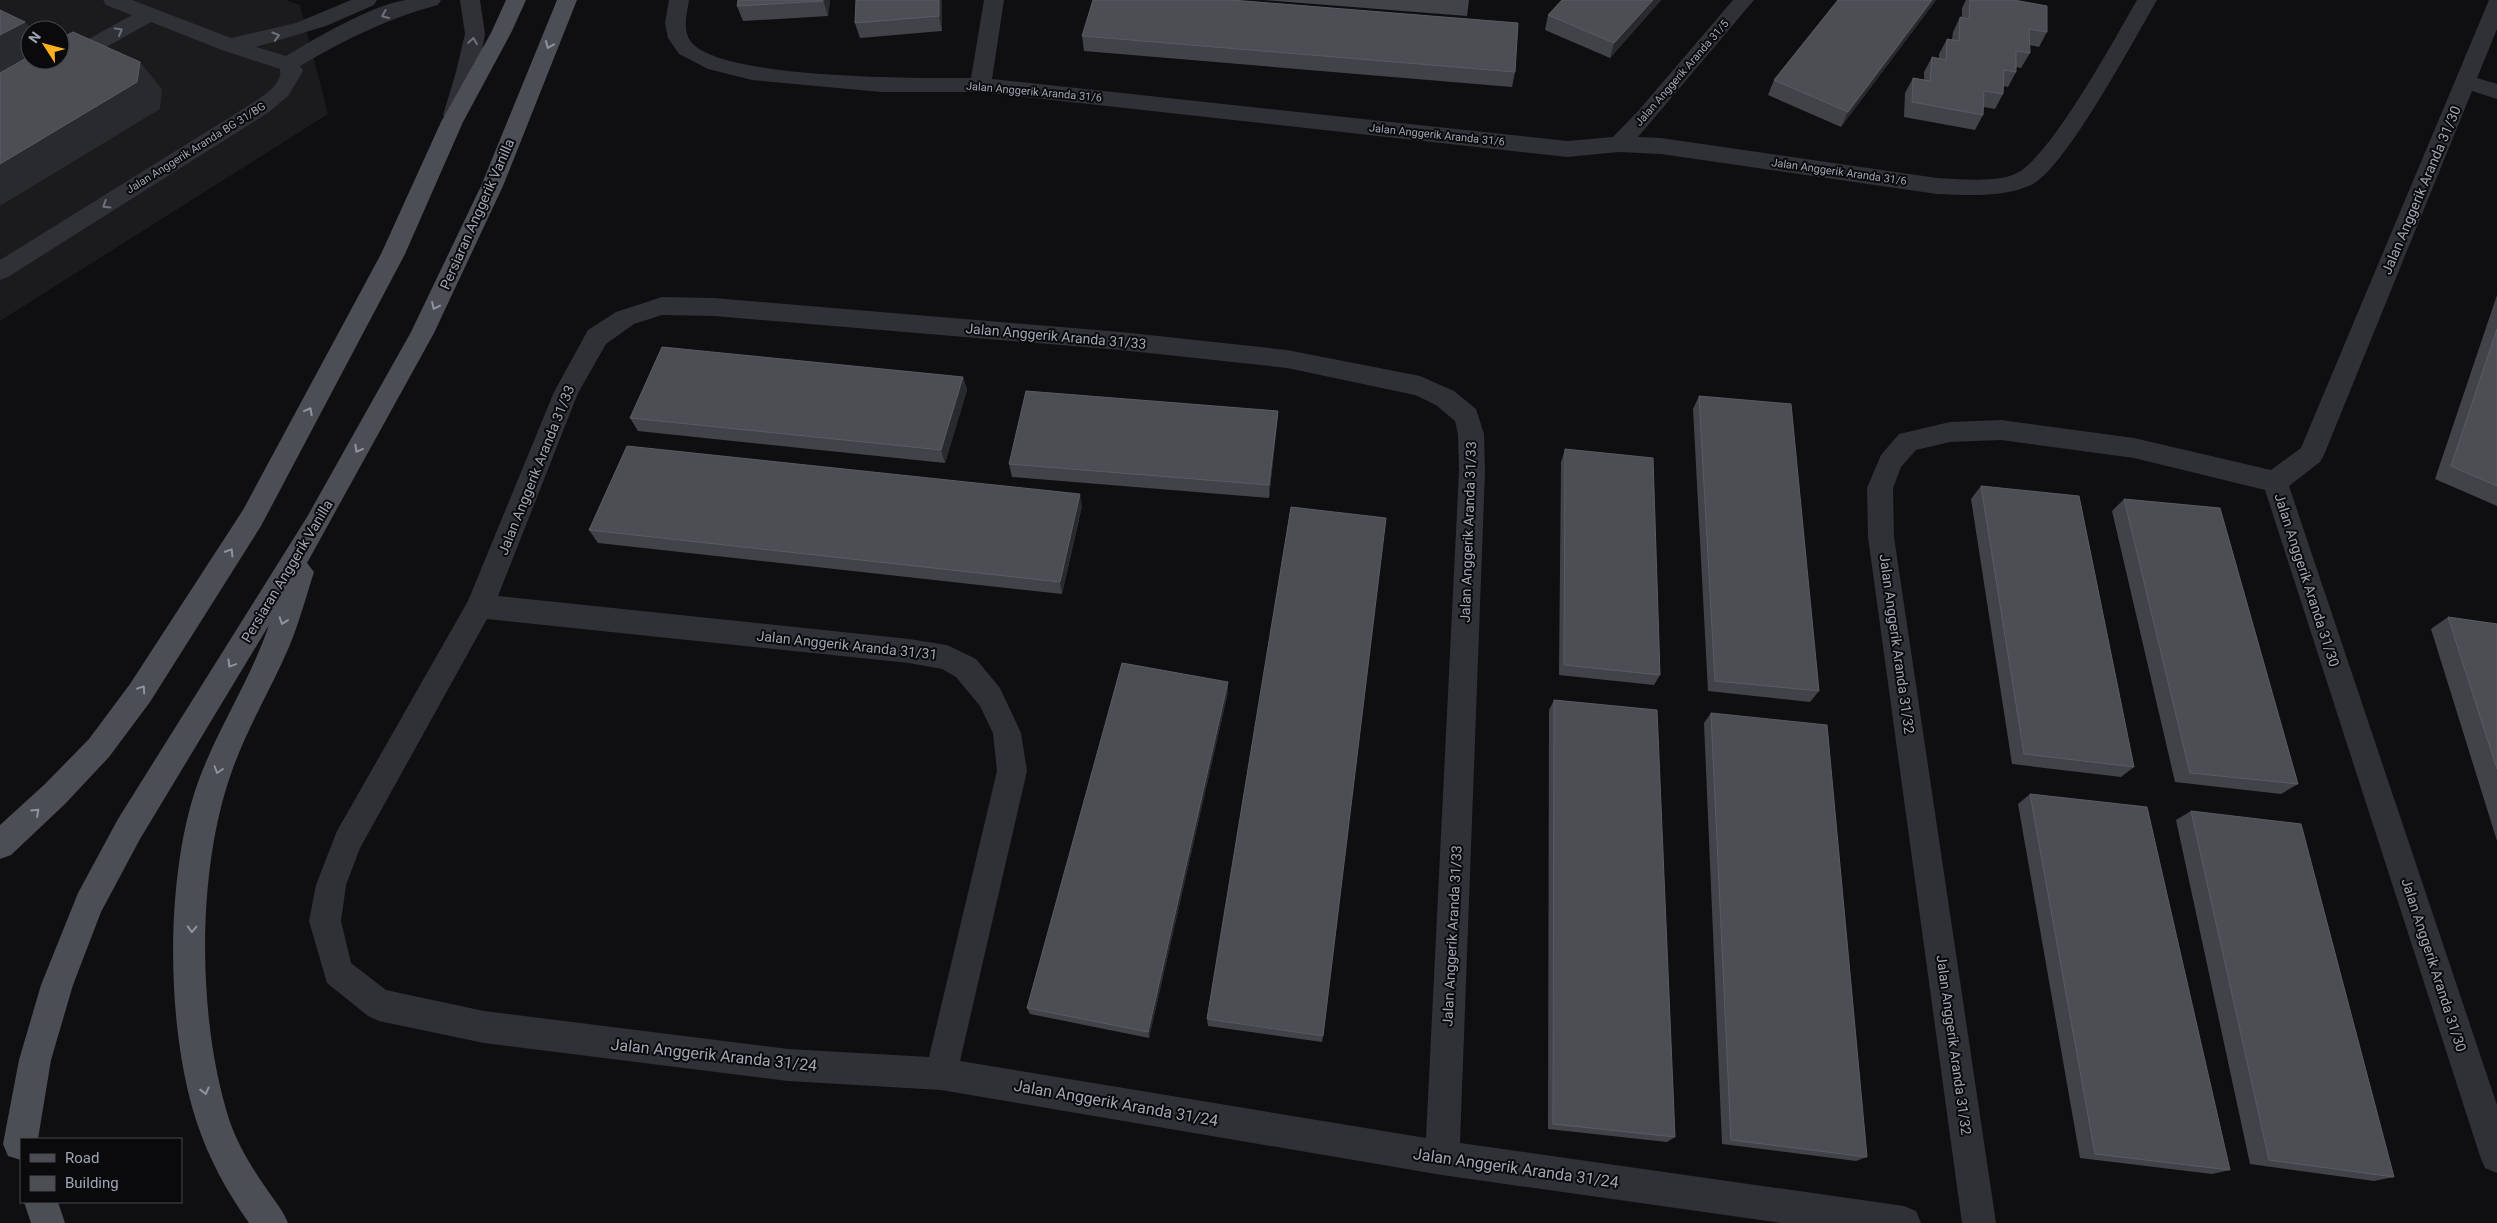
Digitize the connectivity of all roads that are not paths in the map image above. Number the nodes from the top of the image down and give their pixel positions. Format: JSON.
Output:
{"nodes":[{"id":1,"x":113,"y":0,"type":"edge"},
{"id":2,"x":367,"y":0,"type":"edge"},
{"id":3,"x":431,"y":0,"type":"edge"},
{"id":4,"x":458,"y":0,"type":"edge"},
{"id":5,"x":470,"y":0,"type":"edge"},
{"id":6,"x":516,"y":0,"type":"edge"},
{"id":7,"x":567,"y":0,"type":"edge"},
{"id":8,"x":679,"y":0,"type":"edge"},
{"id":9,"x":994,"y":0,"type":"edge"},
{"id":10,"x":1744,"y":0,"type":"edge"},
{"id":11,"x":2147,"y":0,"type":"edge"},
{"id":12,"x":2497,"y":4,"type":"edge"},
{"id":13,"x":148,"y":15,"type":"junction"},
{"id":14,"x":228,"y":45,"type":"junction"},
{"id":15,"x":288,"y":64,"type":"junction"},
{"id":16,"x":2466,"y":82,"type":"junction"},
{"id":17,"x":980,"y":85,"type":"junction"},
{"id":18,"x":2497,"y":92,"type":"edge"},
{"id":19,"x":0,"y":96,"type":"edge"},
{"id":20,"x":452,"y":122,"type":"junction"},
{"id":21,"x":1619,"y":144,"type":"junction"},
{"id":22,"x":0,"y":271,"type":"edge"},
{"id":23,"x":2275,"y":482,"type":"junction"},
{"id":24,"x":316,"y":525,"type":"junction"},
{"id":25,"x":480,"y":606,"type":"junction"},
{"id":26,"x":0,"y":845,"type":"edge"},
{"id":27,"x":338,"y":972,"type":"joint"},
{"id":28,"x":941,"y":1074,"type":"junction"},
{"id":29,"x":14,"y":1140,"type":"edge"},
{"id":30,"x":2497,"y":1156,"type":"edge"},
{"id":31,"x":1442,"y":1158,"type":"junction"},
{"id":32,"x":41,"y":1203,"type":"edge"},
{"id":33,"x":48,"y":1223,"type":"edge"},
{"id":34,"x":271,"y":1223,"type":"edge"},
{"id":35,"x":1904,"y":1223,"type":"edge"},
{"id":36,"x":1980,"y":1223,"type":"edge"}],
"edges":[{"from":1,"to":13,"type":"street"},
{"from":14,"to":2,"type":"street","one_way":true},
{"from":3,"to":15,"type":"street","one_way":true},
{"from":4,"to":5,"type":"street"},
{"from":20,"to":5,"type":"street","one_way":true},
{"from":6,"to":20,"type":"main road"},
{"from":7,"to":24,"type":"main road","name":"Persiaran Anggerik Vanilla","one_way":true},
{"from":8,"to":17,"type":"street","name":"Jalan Anggerik Aranda 31/6"},
{"from":9,"to":17,"type":"street"},
{"from":10,"to":21,"type":"street","name":"Jalan Anggerik Aranda 31/5"},
{"from":11,"to":21,"type":"street","name":"Jalan Anggerik Aranda 31/6"},
{"from":12,"to":16,"type":"street","name":"Jalan Anggerik Aranda 31/30"},
{"from":13,"to":14,"type":"street"},
{"from":19,"to":13,"type":"street","one_way":true},
{"from":14,"to":15,"type":"street"},
{"from":15,"to":22,"type":"street","name":"Jalan Anggerik Aranda BG 31/BG","one_way":true},
{"from":16,"to":18,"type":"street"},
{"from":16,"to":23,"type":"street","name":"Jalan Anggerik Aranda 31/30"},
{"from":17,"to":21,"type":"street","name":"Jalan Anggerik Aranda 31/6"},
{"from":26,"to":20,"type":"main road","one_way":true},
{"from":23,"to":30,"type":"street","name":"Jalan Anggerik Aranda 31/30"},
{"from":23,"to":36,"type":"street","name":"Jalan Anggerik Aranda 31/32"},
{"from":24,"to":29,"type":"main road","name":"Persiaran Anggerik Vanilla","one_way":true},
{"from":24,"to":34,"type":"main road","one_way":true},
{"from":25,"to":27,"type":"street","name":"Jalan Anggerik Aranda 31/33"},
{"from":25,"to":28,"type":"street","name":"Jalan Anggerik Aranda 31/31"},
{"from":25,"to":31,"type":"street","name":"Jalan Anggerik Aranda 31/33"},
{"from":27,"to":28,"type":"street","name":"Jalan Anggerik Aranda 31/24"},
{"from":28,"to":31,"type":"street","name":"Jalan Anggerik Aranda 31/24"},
{"from":31,"to":35,"type":"street","name":"Jalan Anggerik Aranda 31/24"},
{"from":32,"to":33,"type":"main road"}]}
